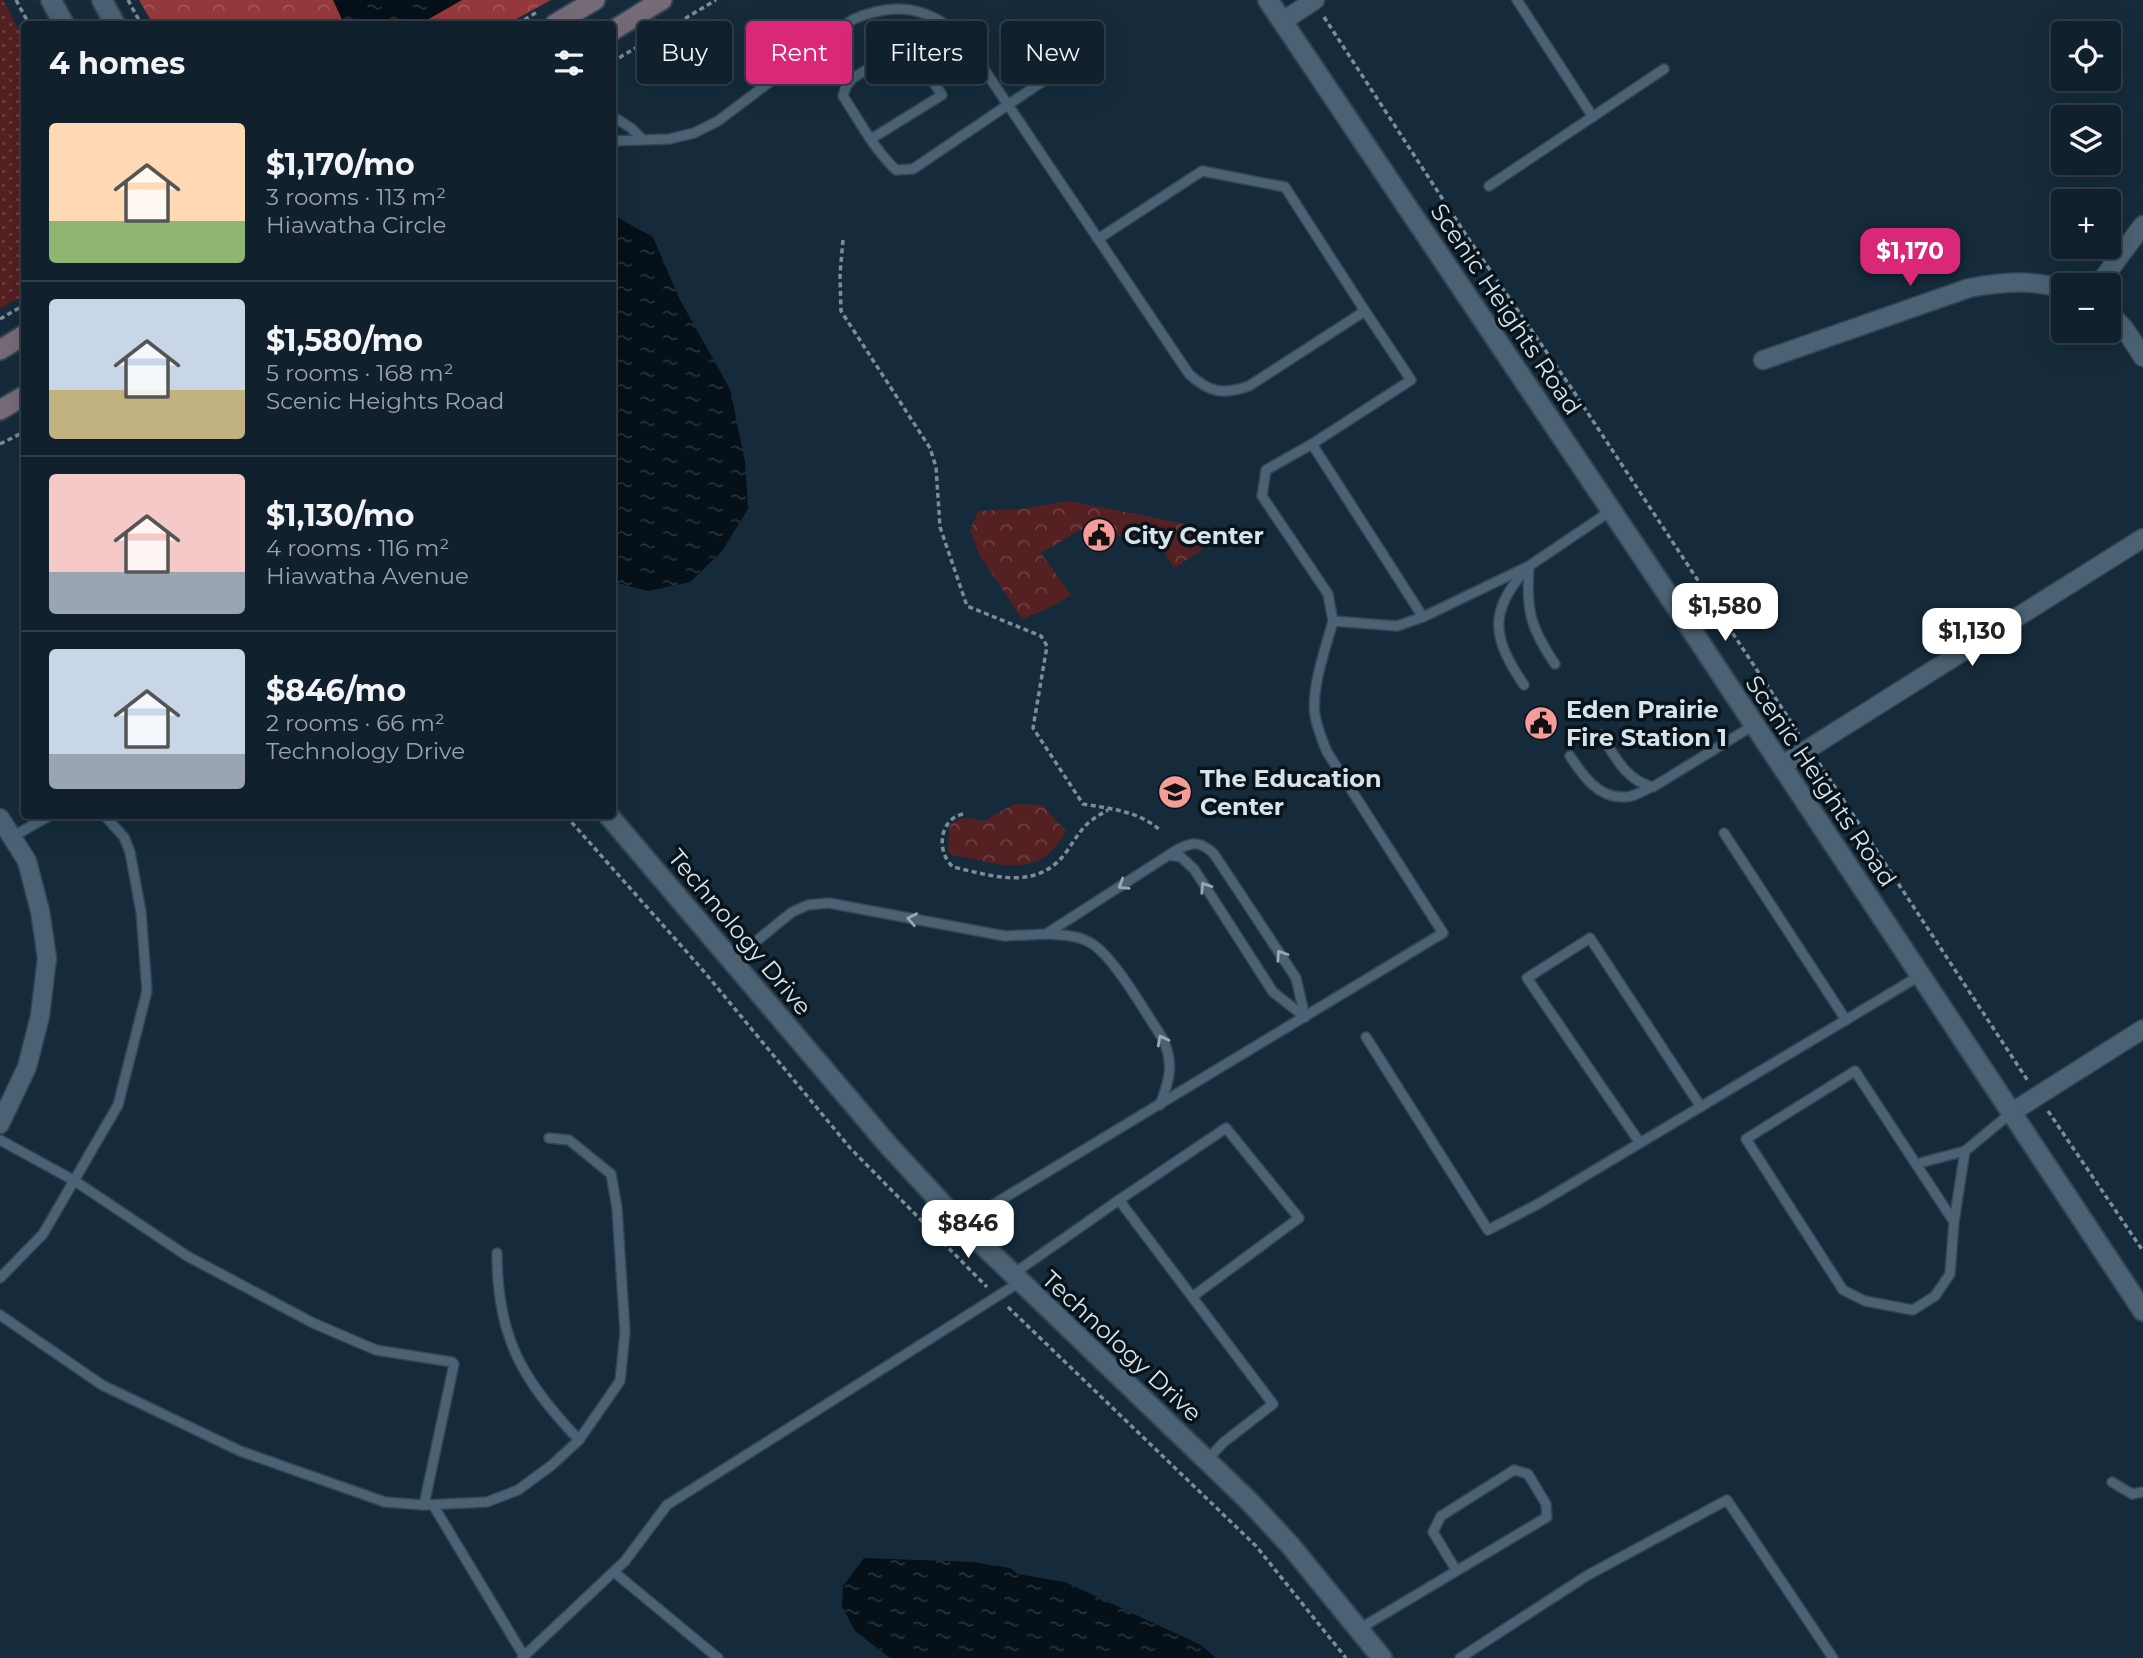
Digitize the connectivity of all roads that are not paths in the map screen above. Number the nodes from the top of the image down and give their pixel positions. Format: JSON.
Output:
{"nodes":[{"id":1,"x":51,"y":0,"type":"edge"},
{"id":2,"x":102,"y":0,"type":"edge"},
{"id":3,"x":595,"y":0,"type":"edge"},
{"id":4,"x":662,"y":0,"type":"edge"},
{"id":5,"x":1268,"y":0,"type":"edge"},
{"id":6,"x":1517,"y":0,"type":"edge"},
{"id":7,"x":1314,"y":1,"type":"edge"},
{"id":8,"x":62,"y":21,"type":"edge"},
{"id":9,"x":113,"y":21,"type":"edge"},
{"id":10,"x":560,"y":21,"type":"edge"},
{"id":11,"x":1283,"y":21,"type":"junction"},
{"id":12,"x":616,"y":29,"type":"edge"},
{"id":13,"x":1664,"y":69,"type":"dead end"},
{"id":14,"x":1040,"y":84,"type":"edge"},
{"id":15,"x":1009,"y":106,"type":"junction"},
{"id":16,"x":1593,"y":117,"type":"junction"},
{"id":17,"x":616,"y":119,"type":"edge"},
{"id":18,"x":871,"y":139,"type":"junction"},
{"id":19,"x":616,"y":141,"type":"edge"},
{"id":20,"x":643,"y":141,"type":"junction"},
{"id":21,"x":1489,"y":186,"type":"dead end"},
{"id":22,"x":2143,"y":225,"type":"edge"},
{"id":23,"x":1098,"y":239,"type":"junction"},
{"id":24,"x":2107,"y":273,"type":"edge"},
{"id":25,"x":2051,"y":286,"type":"edge"},
{"id":26,"x":1365,"y":311,"type":"junction"},
{"id":27,"x":2121,"y":325,"type":"edge"},
{"id":28,"x":21,"y":337,"type":"edge"},
{"id":29,"x":0,"y":350,"type":"edge"},
{"id":30,"x":2143,"y":356,"type":"edge"},
{"id":31,"x":1763,"y":360,"type":"dead end"},
{"id":32,"x":21,"y":398,"type":"edge"},
{"id":33,"x":0,"y":410,"type":"edge"},
{"id":34,"x":1312,"y":444,"type":"junction"},
{"id":35,"x":1612,"y":510,"type":"junction"},
{"id":36,"x":2143,"y":538,"type":"edge"},
{"id":37,"x":1529,"y":566,"type":"junction"},
{"id":38,"x":1423,"y":617,"type":"junction"},
{"id":39,"x":1333,"y":621,"type":"junction"},
{"id":40,"x":1555,"y":664,"type":"dead end"},
{"id":41,"x":1524,"y":685,"type":"dead end"},
{"id":42,"x":1754,"y":725,"type":"junction"},
{"id":43,"x":1601,"y":735,"type":"dead end"},
{"id":44,"x":1570,"y":756,"type":"dead end"},
{"id":45,"x":1781,"y":766,"type":"junction"},
{"id":46,"x":1653,"y":787,"type":"junction"},
{"id":47,"x":44,"y":819,"type":"edge"},
{"id":48,"x":108,"y":819,"type":"edge"},
{"id":49,"x":612,"y":819,"type":"edge"},
{"id":50,"x":1,"y":820,"type":"edge"},
{"id":51,"x":1724,"y":833,"type":"dead end"},
{"id":52,"x":12,"y":837,"type":"junction"},
{"id":53,"x":1169,"y":855,"type":"junction"},
{"id":54,"x":1046,"y":934,"type":"junction"},
{"id":55,"x":732,"y":961,"type":"junction"},
{"id":56,"x":1921,"y":975,"type":"junction"},
{"id":57,"x":1305,"y":1017,"type":"junction"},
{"id":58,"x":1846,"y":1020,"type":"junction"},
{"id":59,"x":2143,"y":1029,"type":"edge"},
{"id":60,"x":1366,"y":1037,"type":"dead end"},
{"id":61,"x":1160,"y":1105,"type":"junction"},
{"id":62,"x":1701,"y":1107,"type":"junction"},
{"id":63,"x":2012,"y":1112,"type":"junction"},
{"id":64,"x":0,"y":1124,"type":"edge"},
{"id":65,"x":549,"y":1138,"type":"dead end"},
{"id":66,"x":0,"y":1140,"type":"edge"},
{"id":67,"x":1640,"y":1143,"type":"junction"},
{"id":68,"x":1965,"y":1151,"type":"junction"},
{"id":69,"x":1916,"y":1164,"type":"junction"},
{"id":70,"x":75,"y":1181,"type":"junction"},
{"id":71,"x":1119,"y":1200,"type":"junction"},
{"id":72,"x":1954,"y":1222,"type":"junction"},
{"id":73,"x":961,"y":1224,"type":"junction"},
{"id":74,"x":496,"y":1253,"type":"dead end"},
{"id":75,"x":0,"y":1278,"type":"edge"},
{"id":76,"x":1016,"y":1279,"type":"junction"},
{"id":77,"x":1192,"y":1297,"type":"junction"},
{"id":78,"x":2143,"y":1311,"type":"edge"},
{"id":79,"x":0,"y":1315,"type":"edge"},
{"id":80,"x":579,"y":1440,"type":"junction"},
{"id":81,"x":1207,"y":1460,"type":"junction"},
{"id":82,"x":2112,"y":1482,"type":"dead end"},
{"id":83,"x":2143,"y":1492,"type":"edge"},
{"id":84,"x":428,"y":1505,"type":"junction"},
{"id":85,"x":1457,"y":1570,"type":"junction"},
{"id":86,"x":614,"y":1572,"type":"junction"},
{"id":87,"x":1359,"y":1629,"type":"junction"},
{"id":88,"x":523,"y":1657,"type":"edge"},
{"id":89,"x":718,"y":1658,"type":"edge"},
{"id":90,"x":1382,"y":1658,"type":"edge"},
{"id":91,"x":1460,"y":1658,"type":"edge"},
{"id":92,"x":1833,"y":1658,"type":"edge"}],
"edges":[{"from":1,"to":8,"type":"street"},
{"from":2,"to":9,"type":"street"},
{"from":3,"to":10,"type":"main road"},
{"from":4,"to":12,"type":"main road"},
{"from":5,"to":11,"type":"street","name":"Scenic Heights Road"},
{"from":6,"to":16,"type":"lane"},
{"from":7,"to":11,"type":"street"},
{"from":11,"to":35,"type":"street","name":"Scenic Heights Road"},
{"from":13,"to":16,"type":"lane"},
{"from":14,"to":15,"type":"lane"},
{"from":15,"to":18,"type":"lane"},
{"from":15,"to":20,"type":"lane"},
{"from":15,"to":23,"type":"lane"},
{"from":16,"to":21,"type":"lane"},
{"from":17,"to":20,"type":"lane"},
{"from":18,"to":18,"type":"lane"},
{"from":19,"to":20,"type":"lane"},
{"from":22,"to":24,"type":"street"},
{"from":23,"to":26,"type":"lane"},
{"from":23,"to":26,"type":"lane"},
{"from":25,"to":31,"type":"street"},
{"from":26,"to":34,"type":"lane"},
{"from":27,"to":30,"type":"street"},
{"from":28,"to":29,"type":"main road"},
{"from":32,"to":33,"type":"main road"},
{"from":34,"to":38,"type":"lane"},
{"from":34,"to":39,"type":"lane"},
{"from":35,"to":37,"type":"lane"},
{"from":35,"to":42,"type":"street","name":"Scenic Heights Road"},
{"from":36,"to":45,"type":"street"},
{"from":37,"to":38,"type":"lane"},
{"from":37,"to":40,"type":"lane"},
{"from":37,"to":41,"type":"lane"},
{"from":38,"to":39,"type":"lane"},
{"from":39,"to":57,"type":"lane"},
{"from":42,"to":45,"type":"street","name":"Scenic Heights Road"},
{"from":42,"to":46,"type":"lane"},
{"from":43,"to":46,"type":"lane"},
{"from":44,"to":46,"type":"lane"},
{"from":45,"to":56,"type":"street","name":"Scenic Heights Road"},
{"from":47,"to":52,"type":"lane"},
{"from":48,"to":70,"type":"lane"},
{"from":49,"to":55,"type":"street","name":"Technology Drive"},
{"from":50,"to":52,"type":"street"},
{"from":51,"to":58,"type":"lane"},
{"from":52,"to":64,"type":"street"},
{"from":53,"to":54,"type":"lane","one_way":true},
{"from":57,"to":53,"type":"lane","one_way":true},
{"from":57,"to":53,"type":"lane","one_way":true},
{"from":54,"to":55,"type":"lane","one_way":true},
{"from":61,"to":54,"type":"lane","one_way":true},
{"from":55,"to":73,"type":"street","name":"Technology Drive"},
{"from":56,"to":58,"type":"lane"},
{"from":56,"to":63,"type":"street","name":"Scenic Heights Road"},
{"from":57,"to":61,"type":"lane"},
{"from":58,"to":62,"type":"lane"},
{"from":59,"to":63,"type":"street"},
{"from":60,"to":67,"type":"lane"},
{"from":61,"to":73,"type":"lane"},
{"from":62,"to":67,"type":"lane"},
{"from":62,"to":67,"type":"lane"},
{"from":63,"to":68,"type":"lane"},
{"from":63,"to":78,"type":"street","name":"Scenic Heights Road"},
{"from":65,"to":80,"type":"lane"},
{"from":66,"to":70,"type":"lane"},
{"from":68,"to":69,"type":"lane"},
{"from":68,"to":72,"type":"lane"},
{"from":69,"to":72,"type":"lane"},
{"from":69,"to":72,"type":"lane"},
{"from":70,"to":75,"type":"lane"},
{"from":70,"to":84,"type":"lane"},
{"from":71,"to":76,"type":"lane"},
{"from":71,"to":77,"type":"lane"},
{"from":71,"to":77,"type":"lane"},
{"from":73,"to":76,"type":"street","name":"Technology Drive"},
{"from":74,"to":80,"type":"lane"},
{"from":76,"to":81,"type":"street","name":"Technology Drive"},
{"from":76,"to":86,"type":"lane"},
{"from":77,"to":81,"type":"lane"},
{"from":79,"to":84,"type":"lane"},
{"from":80,"to":84,"type":"lane"},
{"from":81,"to":87,"type":"street","name":"Technology Drive"},
{"from":82,"to":83,"type":"lane"},
{"from":84,"to":88,"type":"lane"},
{"from":85,"to":85,"type":"lane"},
{"from":85,"to":87,"type":"lane"},
{"from":86,"to":88,"type":"lane"},
{"from":86,"to":89,"type":"lane"},
{"from":87,"to":90,"type":"street","name":"Technology Drive"},
{"from":91,"to":92,"type":"lane"}]}
